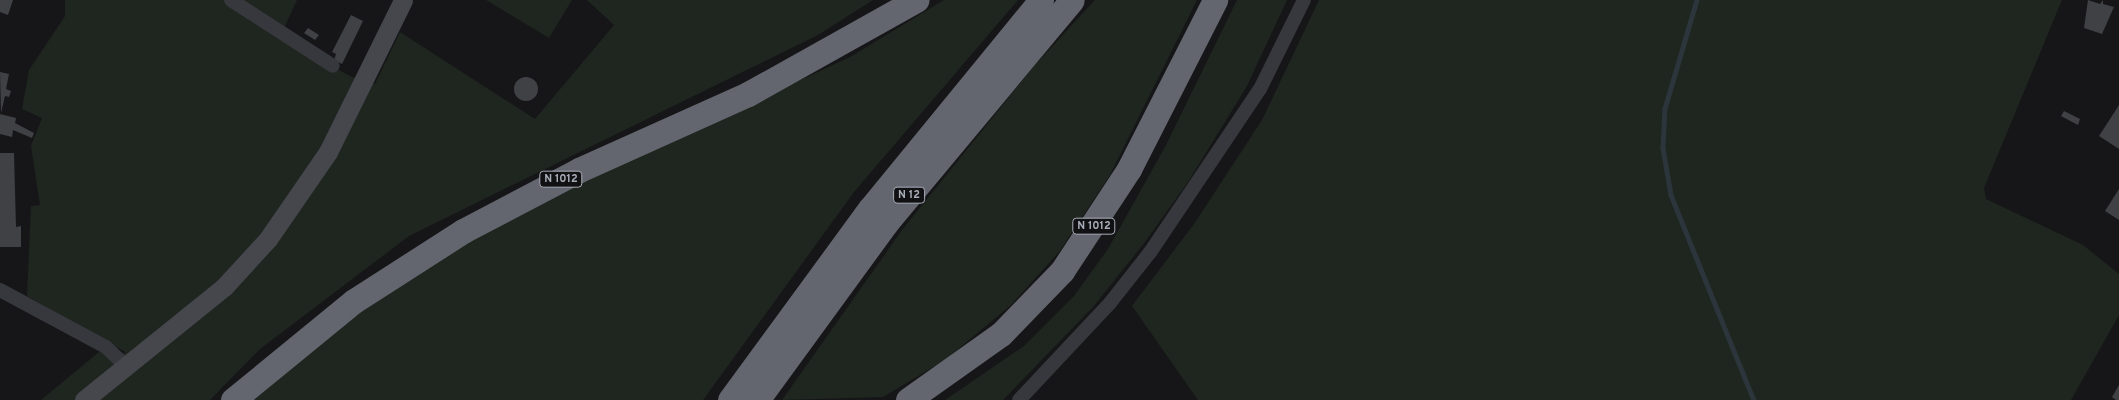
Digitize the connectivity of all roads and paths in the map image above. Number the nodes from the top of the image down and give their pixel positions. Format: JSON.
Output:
{"nodes":[{"id":1,"x":231,"y":0,"type":"edge"},
{"id":2,"x":403,"y":0,"type":"edge"},
{"id":3,"x":916,"y":0,"type":"edge"},
{"id":4,"x":1041,"y":0,"type":"edge"},
{"id":5,"x":1072,"y":0,"type":"edge"},
{"id":6,"x":1215,"y":0,"type":"edge"},
{"id":7,"x":1304,"y":0,"type":"edge"},
{"id":8,"x":333,"y":66,"type":"dead end"},
{"id":9,"x":0,"y":290,"type":"edge"},
{"id":10,"x":126,"y":366,"type":"junction"},
{"id":11,"x":84,"y":400,"type":"edge"},
{"id":12,"x":233,"y":400,"type":"edge"},
{"id":13,"x":730,"y":400,"type":"edge"},
{"id":14,"x":757,"y":400,"type":"edge"},
{"id":15,"x":908,"y":400,"type":"edge"},
{"id":16,"x":1020,"y":400,"type":"edge"}],
"edges":[{"from":1,"to":8,"type":"street"},
{"from":2,"to":10,"type":"street"},
{"from":3,"to":12,"type":"highway","number":"N 1012"},
{"from":4,"to":13,"type":"highway","number":"N 12"},
{"from":5,"to":14,"type":"highway","number":"N 12"},
{"from":6,"to":15,"type":"highway","number":"N 1012"},
{"from":7,"to":16,"type":"street"},
{"from":9,"to":10,"type":"street"},
{"from":10,"to":11,"type":"street"}]}
